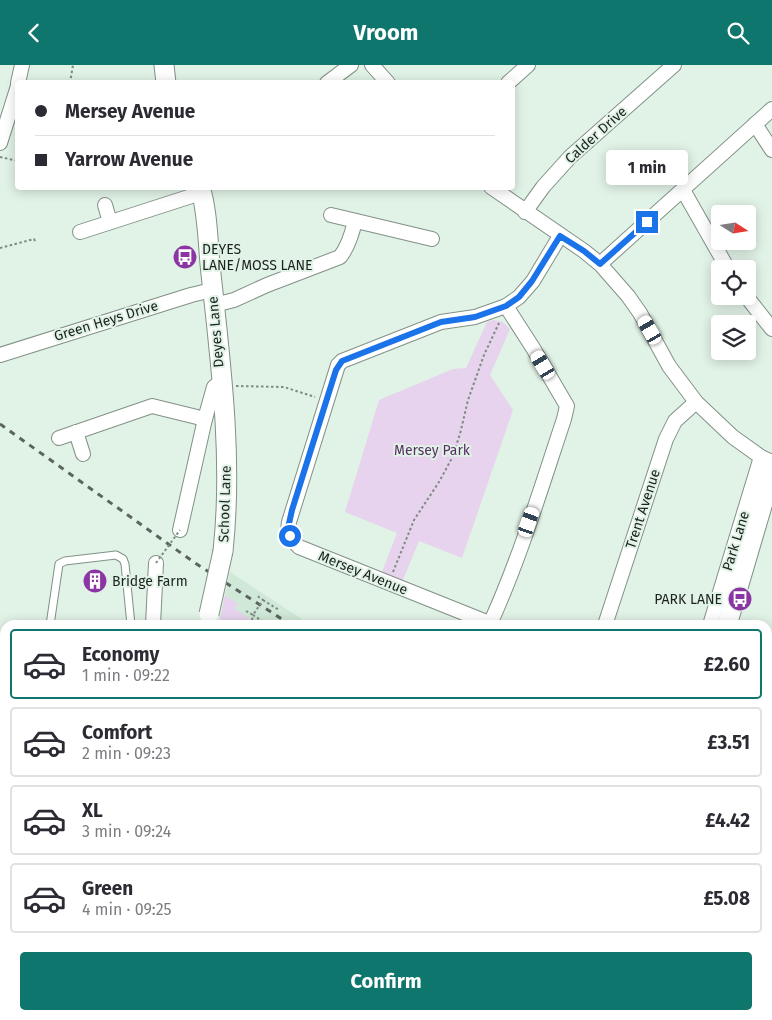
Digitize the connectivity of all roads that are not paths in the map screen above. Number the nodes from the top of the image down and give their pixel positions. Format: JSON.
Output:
{"nodes":[{"id":1,"x":22,"y":65,"type":"edge"},
{"id":2,"x":164,"y":65,"type":"edge"},
{"id":3,"x":351,"y":65,"type":"edge"},
{"id":4,"x":528,"y":65,"type":"edge"},
{"id":5,"x":375,"y":66,"type":"edge"},
{"id":6,"x":664,"y":68,"type":"edge"},
{"id":7,"x":19,"y":80,"type":"edge"},
{"id":8,"x":166,"y":80,"type":"edge"},
{"id":9,"x":331,"y":80,"type":"edge"},
{"id":10,"x":386,"y":80,"type":"edge"},
{"id":11,"x":511,"y":80,"type":"edge"},
{"id":12,"x":15,"y":98,"type":"edge"},
{"id":13,"x":772,"y":109,"type":"edge"},
{"id":14,"x":755,"y":124,"type":"junction"},
{"id":15,"x":2,"y":128,"type":"edge"},
{"id":16,"x":0,"y":143,"type":"edge"},
{"id":17,"x":772,"y":149,"type":"edge"},
{"id":18,"x":201,"y":190,"type":"edge"},
{"id":19,"x":496,"y":190,"type":"edge"},
{"id":20,"x":683,"y":190,"type":"junction"},
{"id":21,"x":105,"y":205,"type":"dead end"},
{"id":22,"x":525,"y":212,"type":"junction"},
{"id":23,"x":331,"y":215,"type":"dead end"},
{"id":24,"x":355,"y":221,"type":"junction"},
{"id":25,"x":110,"y":222,"type":"junction"},
{"id":26,"x":80,"y":232,"type":"dead end"},
{"id":27,"x":560,"y":236,"type":"junction"},
{"id":28,"x":432,"y":239,"type":"dead end"},
{"id":29,"x":723,"y":260,"type":"edge"},
{"id":30,"x":600,"y":264,"type":"junction"},
{"id":31,"x":213,"y":297,"type":"junction"},
{"id":32,"x":753,"y":305,"type":"edge"},
{"id":33,"x":506,"y":306,"type":"junction"},
{"id":34,"x":772,"y":329,"type":"edge"},
{"id":35,"x":0,"y":355,"type":"edge"},
{"id":36,"x":225,"y":383,"type":"junction"},
{"id":37,"x":696,"y":402,"type":"junction"},
{"id":38,"x":205,"y":419,"type":"junction"},
{"id":39,"x":76,"y":432,"type":"junction"},
{"id":40,"x":59,"y":437,"type":"dead end"},
{"id":41,"x":83,"y":454,"type":"dead end"},
{"id":42,"x":768,"y":464,"type":"edge"},
{"id":43,"x":180,"y":530,"type":"road end"},
{"id":44,"x":156,"y":563,"type":"road end"},
{"id":45,"x":51,"y":620,"type":"edge"},
{"id":46,"x":131,"y":620,"type":"edge"},
{"id":47,"x":153,"y":620,"type":"edge"},
{"id":48,"x":207,"y":620,"type":"edge"},
{"id":49,"x":482,"y":620,"type":"edge"},
{"id":50,"x":494,"y":620,"type":"edge"},
{"id":51,"x":608,"y":620,"type":"edge"},
{"id":52,"x":712,"y":620,"type":"edge"},
{"id":53,"x":728,"y":620,"type":"edge"}],
"edges":[{"from":1,"to":7,"type":"street"},
{"from":2,"to":8,"type":"street"},
{"from":3,"to":9,"type":"street"},
{"from":4,"to":11,"type":"street"},
{"from":5,"to":10,"type":"street"},
{"from":6,"to":22,"type":"street","name":"Calder Drive"},
{"from":12,"to":15,"type":"street"},
{"from":13,"to":14,"type":"street"},
{"from":14,"to":17,"type":"street"},
{"from":14,"to":20,"type":"street"},
{"from":15,"to":16,"type":"street"},
{"from":18,"to":25,"type":"street"},
{"from":18,"to":31,"type":"street","name":"Deyes Lane"},
{"from":19,"to":22,"type":"street"},
{"from":20,"to":29,"type":"street"},
{"from":20,"to":30,"type":"street"},
{"from":21,"to":25,"type":"street"},
{"from":22,"to":27,"type":"street"},
{"from":23,"to":24,"type":"street"},
{"from":24,"to":28,"type":"street"},
{"from":24,"to":31,"type":"street","name":"Green Heys Drive"},
{"from":25,"to":26,"type":"street"},
{"from":27,"to":30,"type":"street"},
{"from":27,"to":33,"type":"street","name":"Mersey Avenue"},
{"from":30,"to":37,"type":"street"},
{"from":31,"to":35,"type":"street","name":"Green Heys Drive"},
{"from":31,"to":36,"type":"street","name":"Deyes Lane"},
{"from":32,"to":34,"type":"street"},
{"from":33,"to":49,"type":"street","name":"Mersey Avenue"},
{"from":33,"to":50,"type":"street"},
{"from":36,"to":38,"type":"street","name":"Deyes Lane"},
{"from":36,"to":48,"type":"street","name":"School Lane","bridge":true},
{"from":37,"to":42,"type":"street"},
{"from":37,"to":51,"type":"street","name":"Trent Avenue"},
{"from":38,"to":39,"type":"street"},
{"from":38,"to":43,"type":"street","name":"Deyes Lane"},
{"from":39,"to":40,"type":"street"},
{"from":39,"to":41,"type":"street"},
{"from":42,"to":52,"type":"street","name":"Park Lane"},
{"from":42,"to":53,"type":"street","name":"Park Lane"},
{"from":44,"to":47,"type":"street"},
{"from":45,"to":46,"type":"lane"}]}
